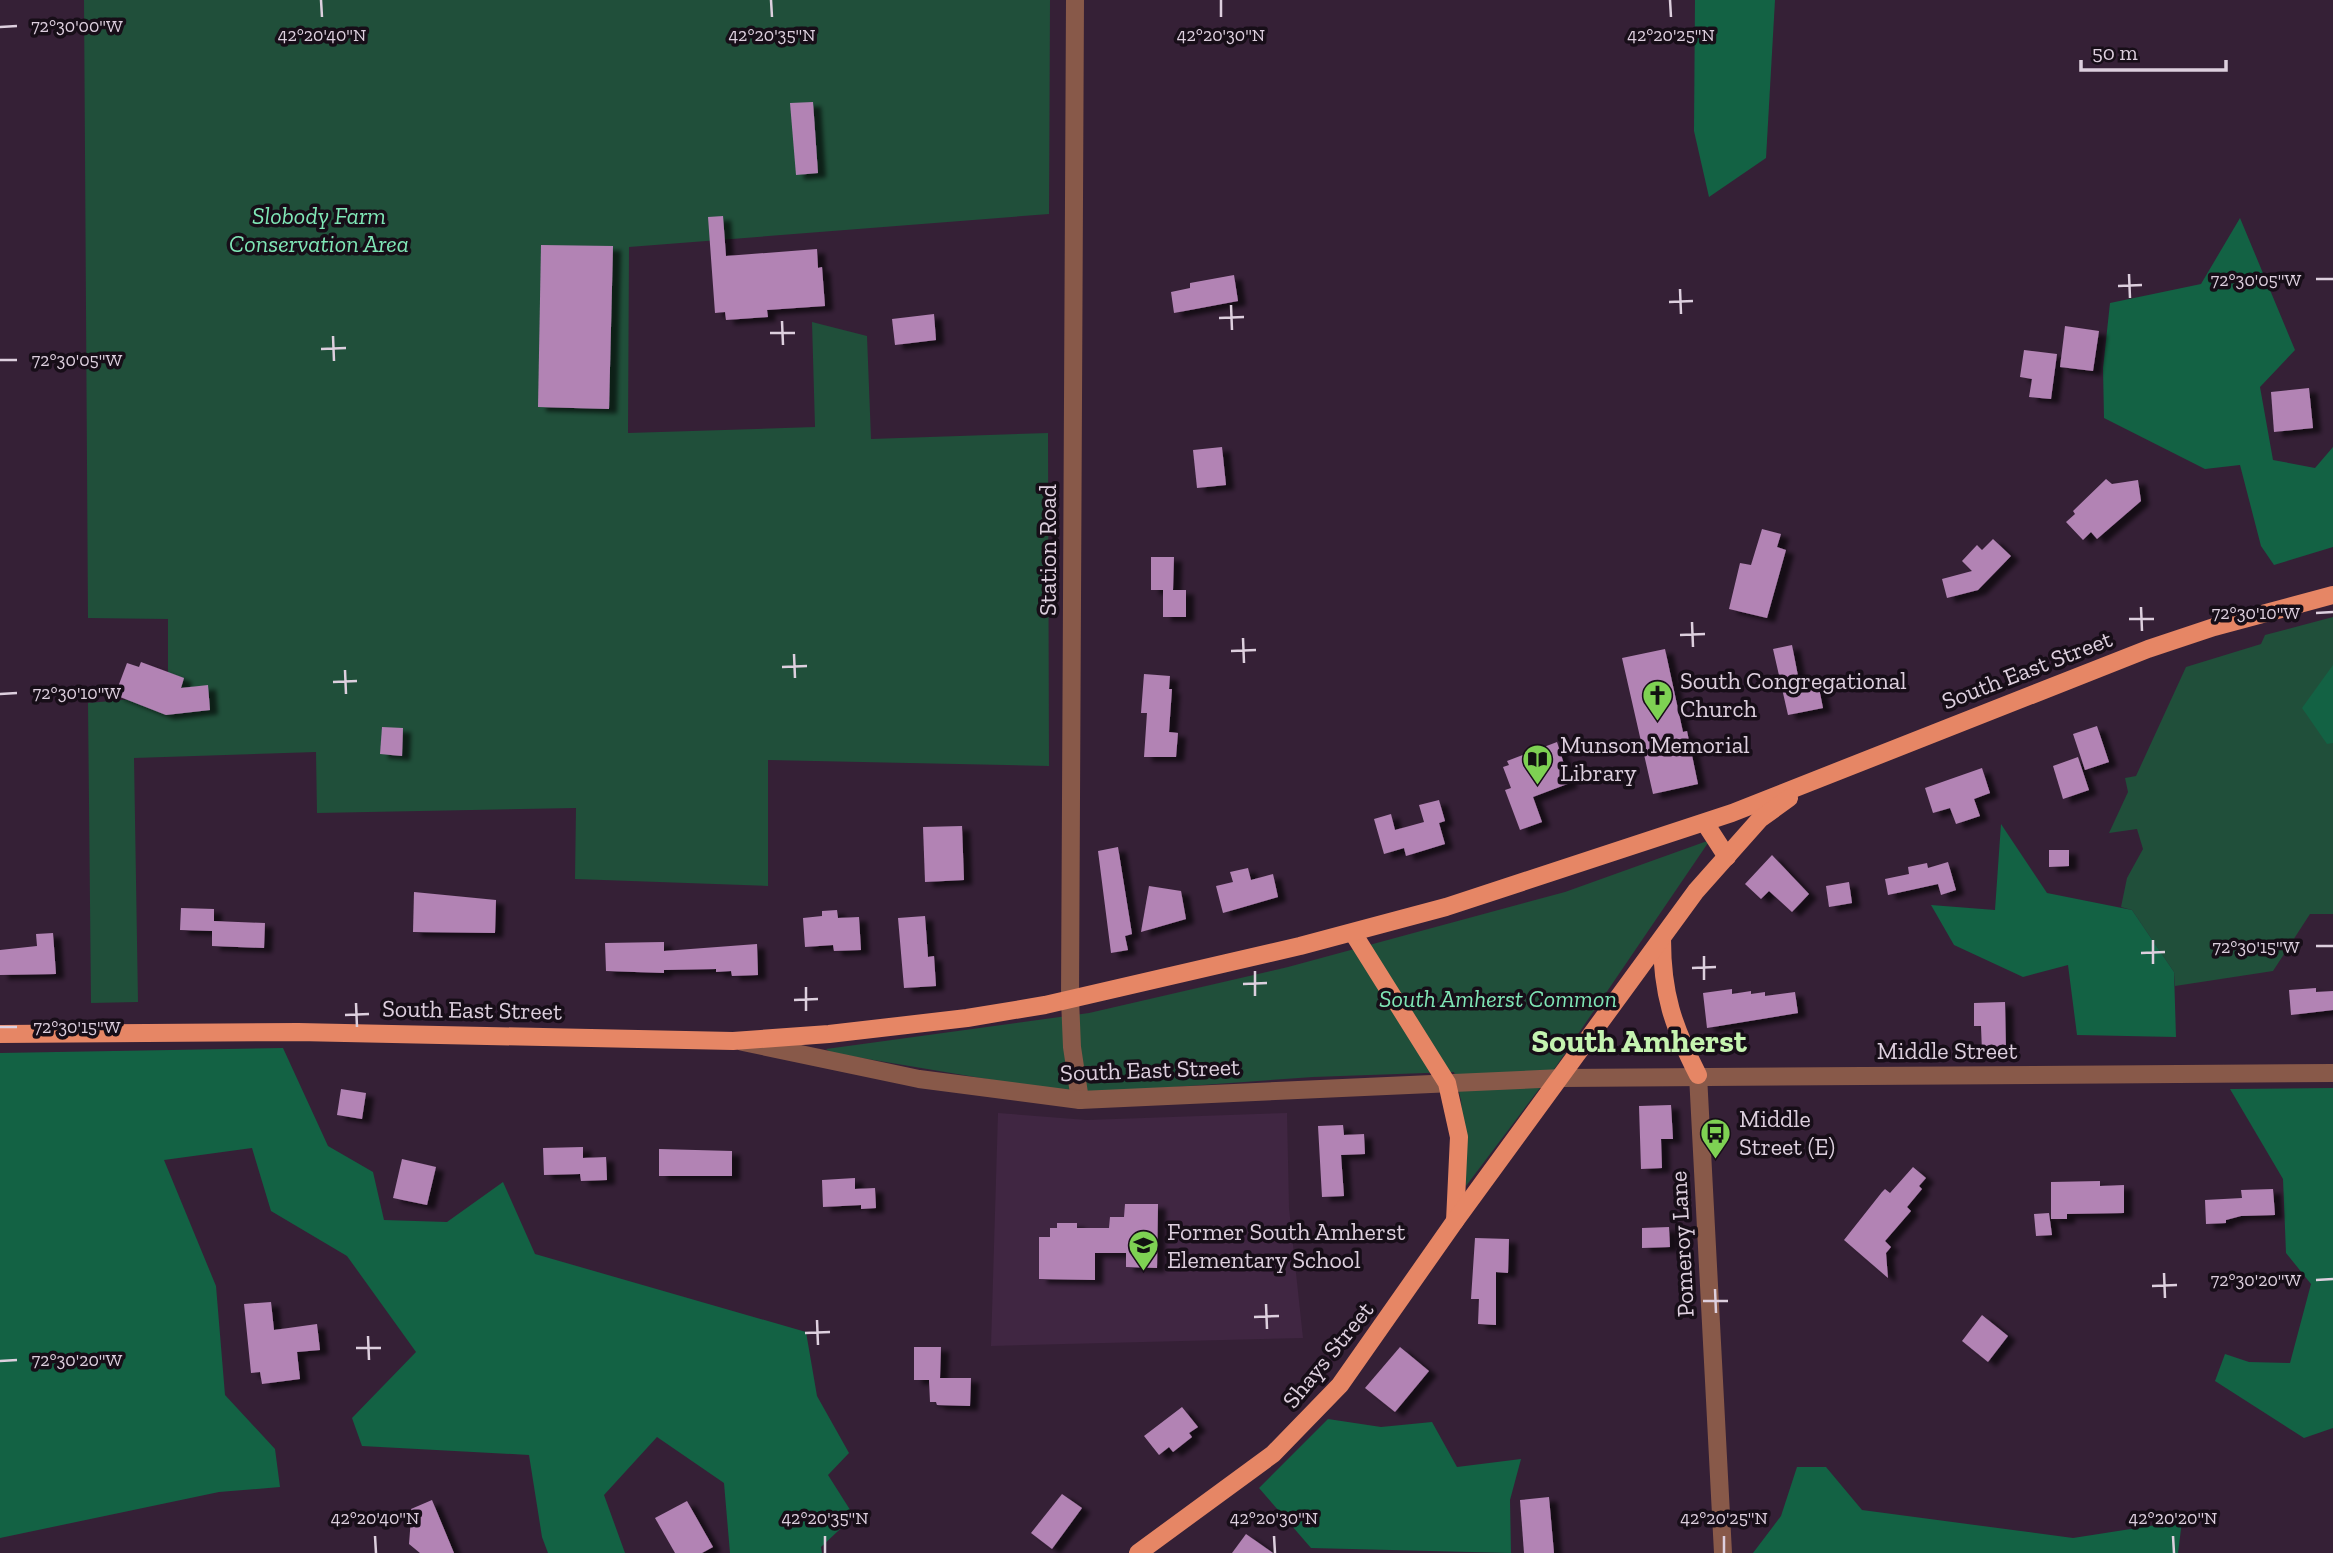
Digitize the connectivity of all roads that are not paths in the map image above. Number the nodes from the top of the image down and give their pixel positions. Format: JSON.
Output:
{"nodes":[{"id":1,"x":1075,"y":0,"type":"edge"},
{"id":2,"x":2333,"y":595,"type":"edge"},
{"id":3,"x":1822,"y":778,"type":"junction"},
{"id":4,"x":1705,"y":823,"type":"junction"},
{"id":5,"x":1727,"y":857,"type":"junction"},
{"id":6,"x":1353,"y":933,"type":"junction"},
{"id":7,"x":1662,"y":939,"type":"junction"},
{"id":8,"x":1070,"y":999,"type":"junction"},
{"id":9,"x":0,"y":1034,"type":"edge"},
{"id":10,"x":733,"y":1041,"type":"junction"},
{"id":11,"x":2333,"y":1073,"type":"edge"},
{"id":12,"x":1698,"y":1075,"type":"junction"},
{"id":13,"x":1562,"y":1078,"type":"junction"},
{"id":14,"x":1447,"y":1083,"type":"junction"},
{"id":15,"x":1080,"y":1100,"type":"junction"},
{"id":16,"x":1455,"y":1221,"type":"junction"},
{"id":17,"x":1138,"y":1553,"type":"edge"},
{"id":18,"x":1723,"y":1553,"type":"edge"}],
"edges":[{"from":1,"to":8,"type":"street","name":"Station Road"},
{"from":2,"to":3,"type":"main road","name":"South East Street"},
{"from":3,"to":4,"type":"main road","name":"South East Street"},
{"from":3,"to":5,"type":"main road","name":"South East Street"},
{"from":4,"to":5,"type":"main road"},
{"from":4,"to":6,"type":"main road","name":"South East Street"},
{"from":5,"to":7,"type":"main road","name":"South East Street"},
{"from":6,"to":8,"type":"main road","name":"South East Street"},
{"from":6,"to":14,"type":"main road"},
{"from":7,"to":12,"type":"main road","name":"Pomeroy Lane"},
{"from":7,"to":13,"type":"main road","name":"South East Street"},
{"from":8,"to":10,"type":"main road","name":"South East Street"},
{"from":8,"to":15,"type":"street","name":"Station Road"},
{"from":9,"to":10,"type":"main road","name":"South East Street"},
{"from":10,"to":15,"type":"street","name":"South East Street"},
{"from":11,"to":12,"type":"street","name":"Middle Street"},
{"from":12,"to":13,"type":"street","name":"Middle Street"},
{"from":12,"to":18,"type":"street","name":"Pomeroy Lane"},
{"from":13,"to":14,"type":"street","name":"South East Street"},
{"from":13,"to":16,"type":"main road","name":"Shays Street"},
{"from":14,"to":15,"type":"street","name":"South East Street"},
{"from":14,"to":16,"type":"main road"},
{"from":16,"to":17,"type":"main road","name":"Shays Street"}]}
